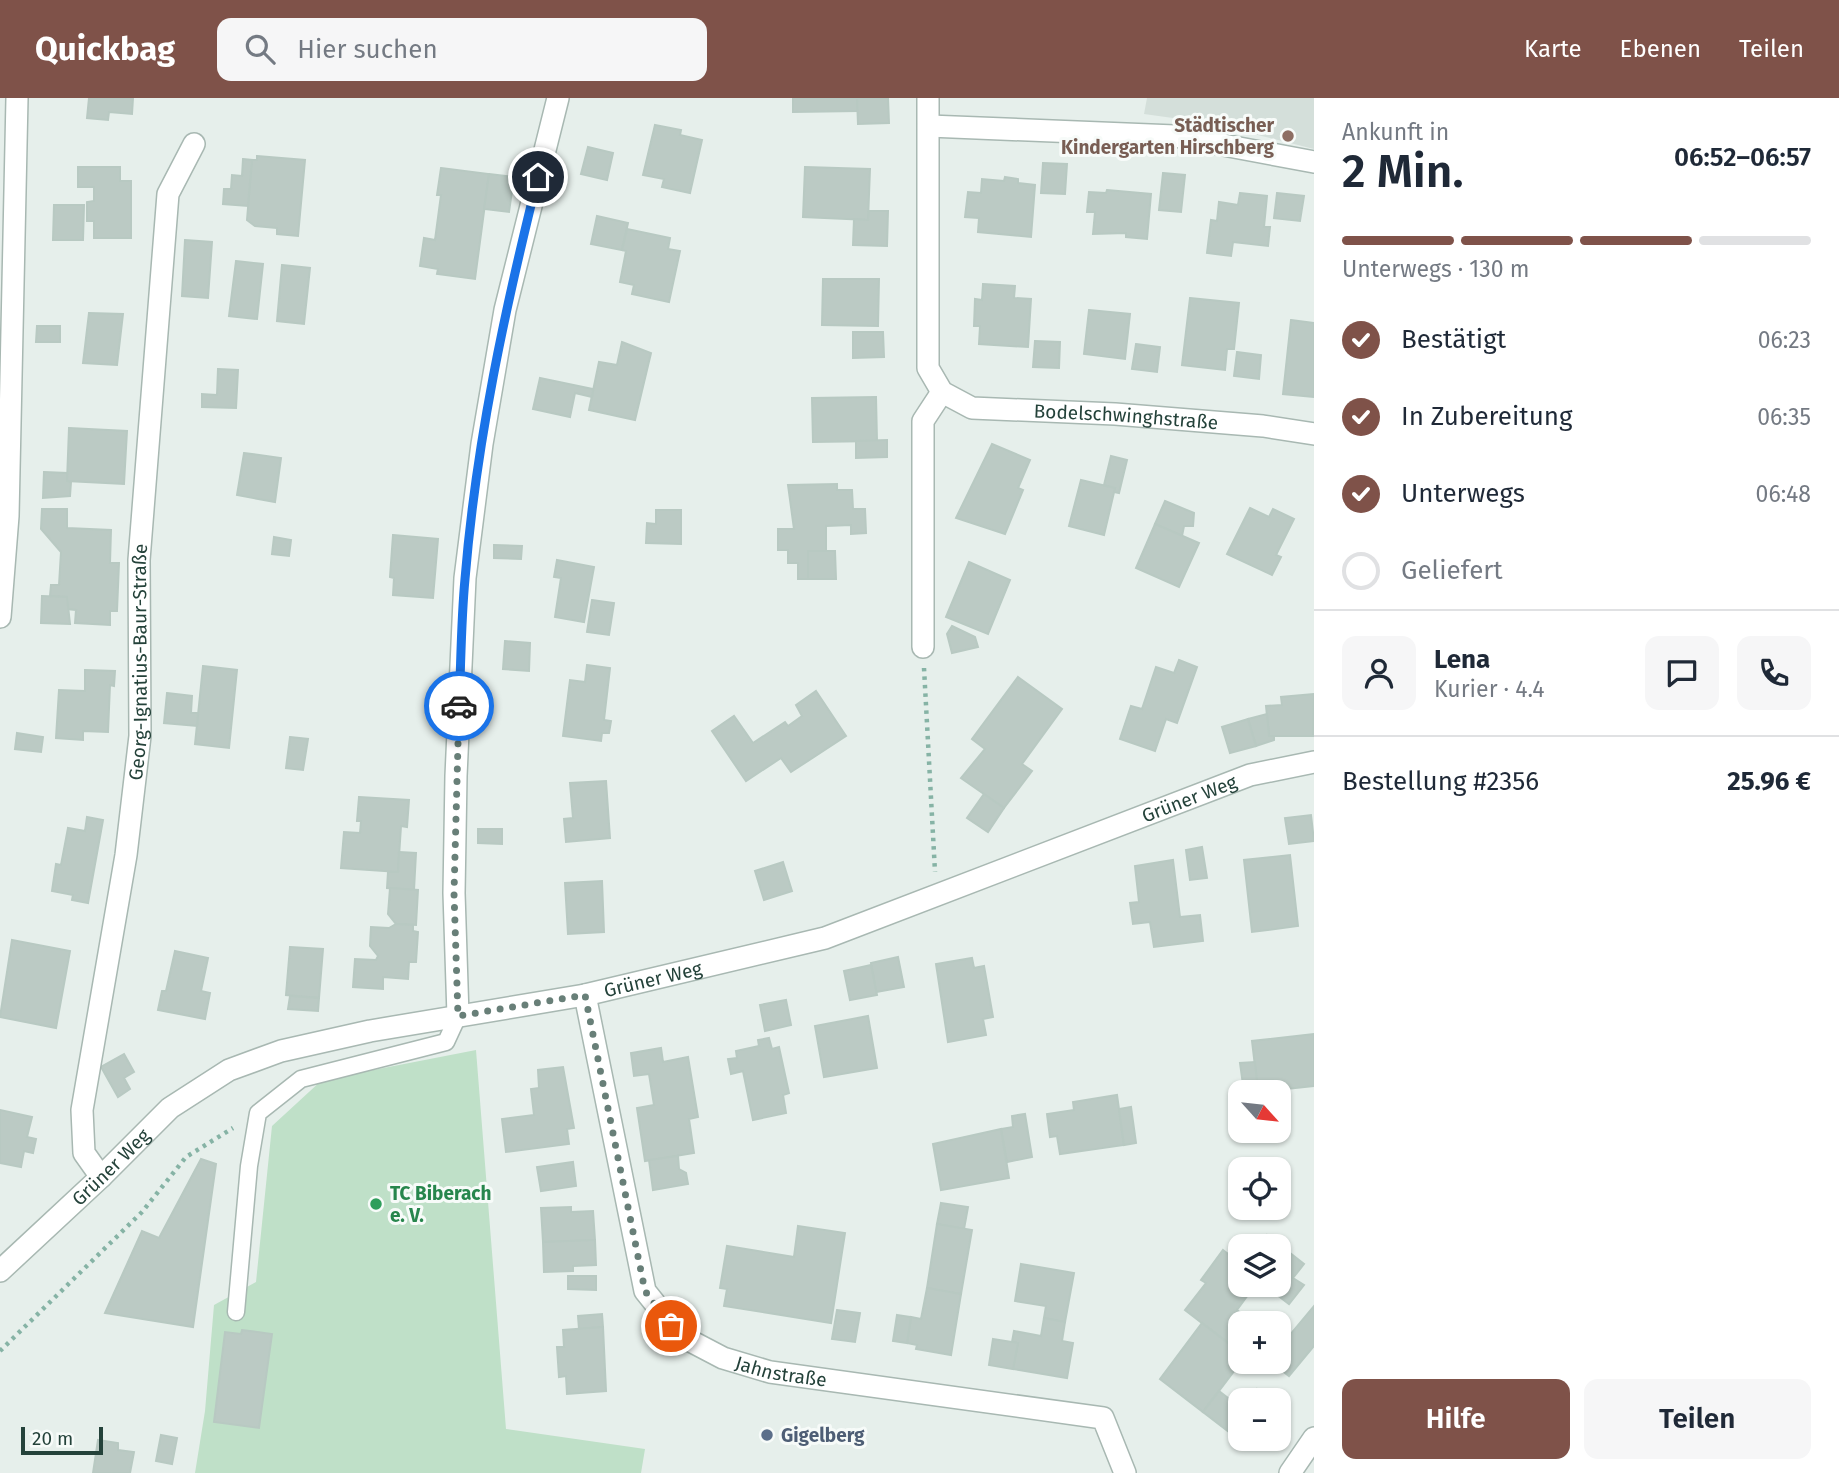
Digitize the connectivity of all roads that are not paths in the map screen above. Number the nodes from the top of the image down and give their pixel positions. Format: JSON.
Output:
{"nodes":[{"id":1,"x":16,"y":98,"type":"edge"},
{"id":2,"x":558,"y":98,"type":"edge"},
{"id":3,"x":928,"y":98,"type":"edge"},
{"id":4,"x":929,"y":126,"type":"junction"},
{"id":5,"x":194,"y":144,"type":"dead end"},
{"id":6,"x":1314,"y":162,"type":"edge"},
{"id":7,"x":942,"y":392,"type":"junction"},
{"id":8,"x":1314,"y":434,"type":"edge"},
{"id":9,"x":0,"y":617,"type":"edge"},
{"id":10,"x":923,"y":647,"type":"road end"},
{"id":11,"x":1314,"y":762,"type":"edge"},
{"id":12,"x":585,"y":995,"type":"junction"},
{"id":13,"x":458,"y":1016,"type":"junction"},
{"id":14,"x":102,"y":1177,"type":"junction"},
{"id":15,"x":0,"y":1271,"type":"edge"},
{"id":16,"x":236,"y":1311,"type":"dead end"},
{"id":17,"x":1314,"y":1438,"type":"edge"},
{"id":18,"x":1125,"y":1473,"type":"edge"},
{"id":19,"x":1290,"y":1473,"type":"edge"}],
"edges":[{"from":1,"to":9,"type":"street"},
{"from":2,"to":13,"type":"street"},
{"from":3,"to":4,"type":"street"},
{"from":4,"to":6,"type":"street"},
{"from":4,"to":7,"type":"street"},
{"from":5,"to":14,"type":"street","name":"Georg-Ignatius-Baur-Straße"},
{"from":7,"to":8,"type":"street","name":"Bodelschwinghstraße"},
{"from":7,"to":10,"type":"street"},
{"from":11,"to":12,"type":"street","name":"Grüner Weg"},
{"from":12,"to":13,"type":"street","name":"Grüner Weg"},
{"from":12,"to":18,"type":"street","name":"Jahnstraße"},
{"from":13,"to":14,"type":"street","name":"Grüner Weg"},
{"from":13,"to":16,"type":"lane"},
{"from":14,"to":15,"type":"street","name":"Grüner Weg"},
{"from":17,"to":19,"type":"street"}]}
